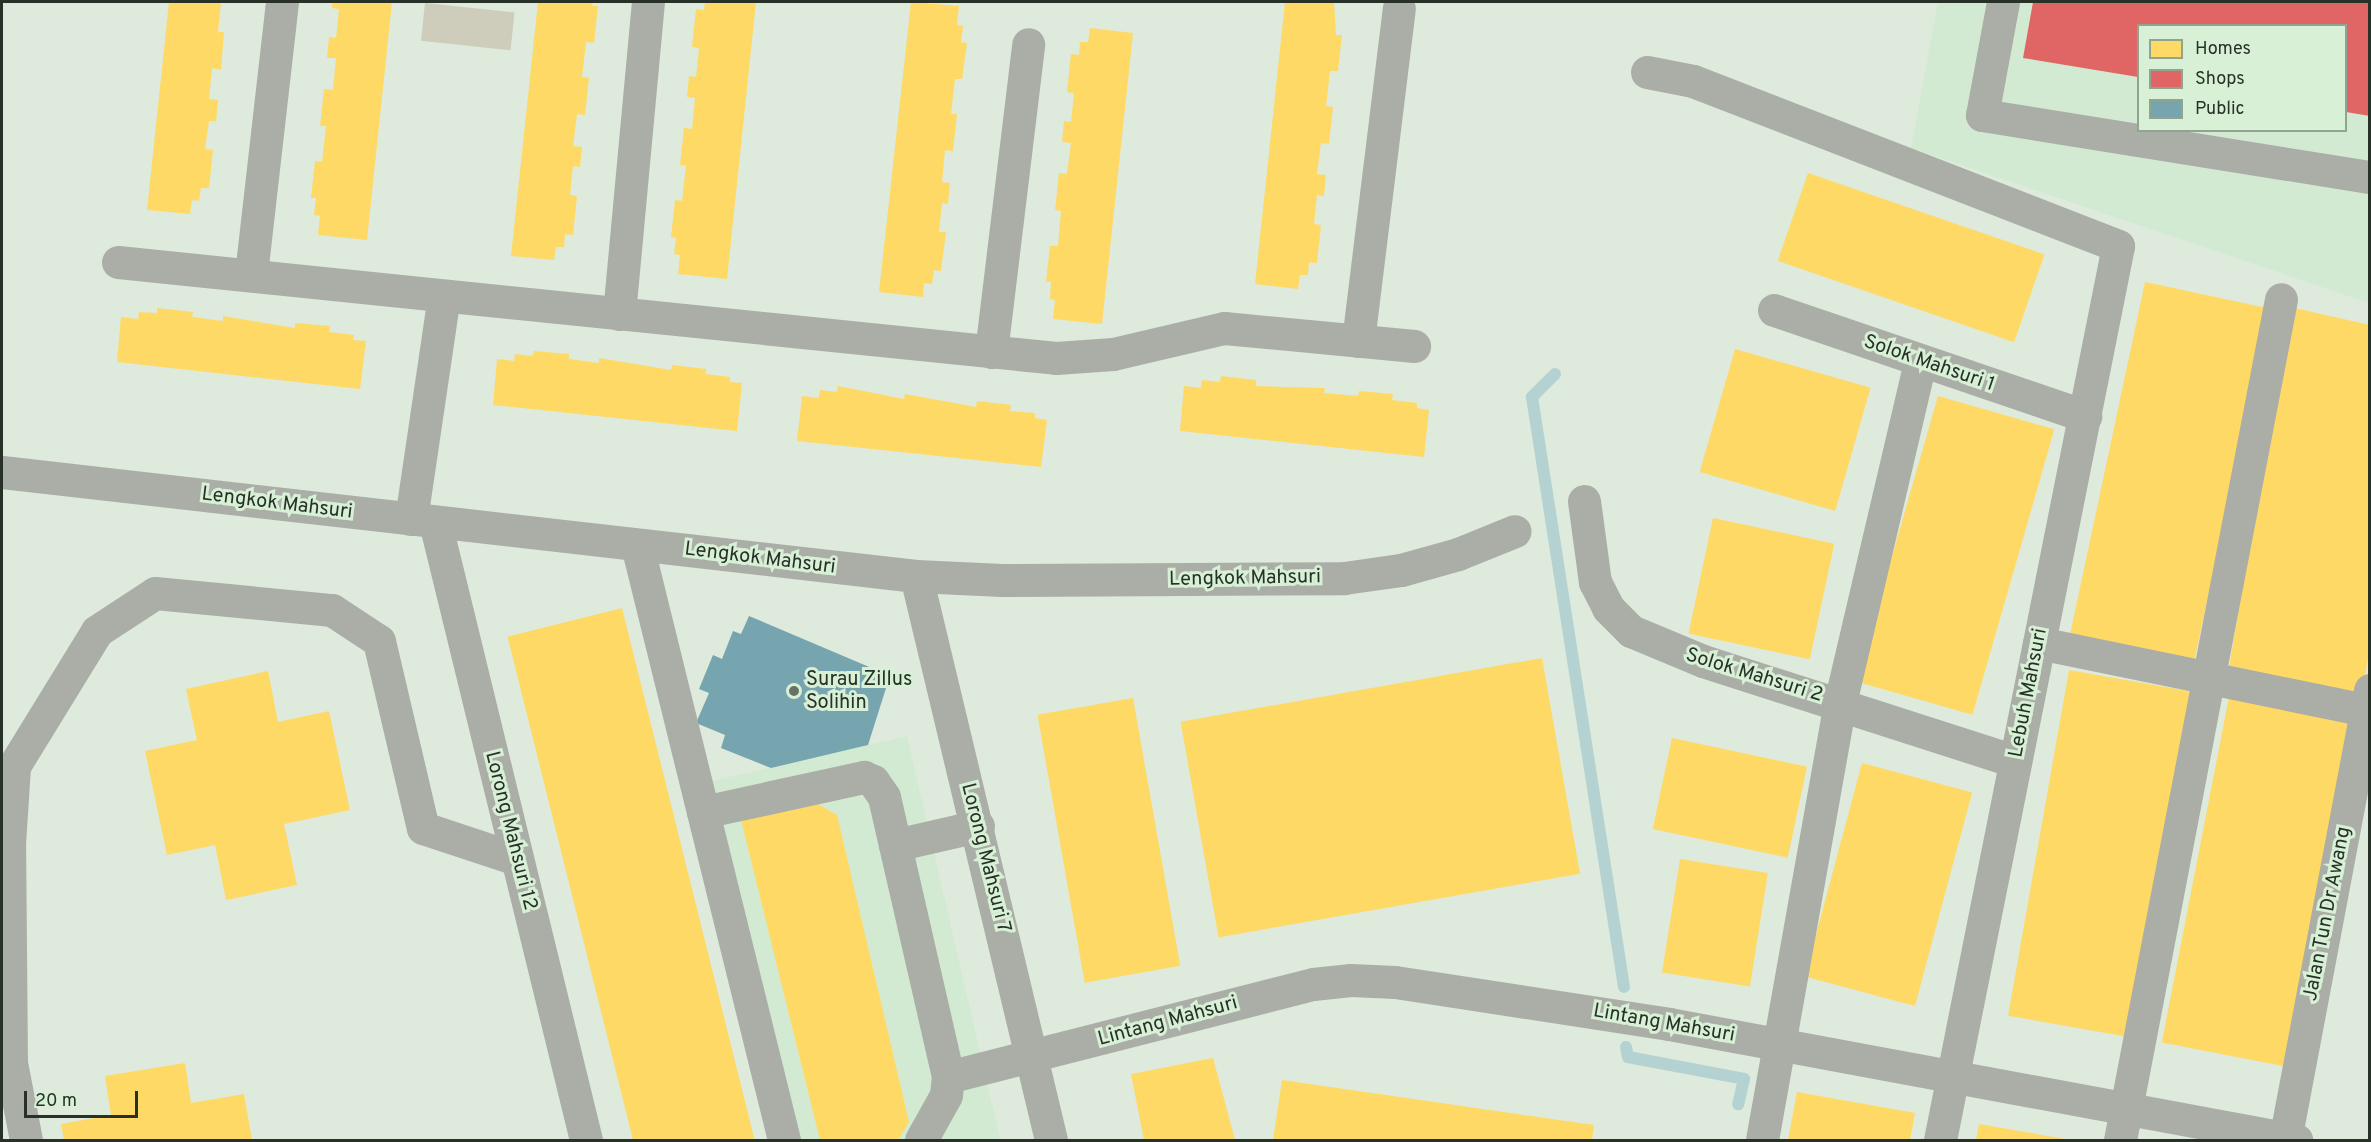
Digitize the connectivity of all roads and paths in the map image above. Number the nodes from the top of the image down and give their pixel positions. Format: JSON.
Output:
{"nodes":[{"id":1,"x":282,"y":2,"type":"edge"},
{"id":2,"x":648,"y":2,"type":"edge"},
{"id":3,"x":2003,"y":2,"type":"edge"},
{"id":4,"x":1399,"y":9,"type":"dead end"},
{"id":5,"x":1028,"y":44,"type":"dead end"},
{"id":6,"x":1647,"y":72,"type":"dead end"},
{"id":7,"x":2370,"y":177,"type":"edge"},
{"id":8,"x":118,"y":262,"type":"dead end"},
{"id":9,"x":251,"y":274,"type":"junction"},
{"id":10,"x":444,"y":296,"type":"junction"},
{"id":11,"x":2281,"y":299,"type":"dead end"},
{"id":12,"x":1774,"y":310,"type":"dead end"},
{"id":13,"x":619,"y":314,"type":"junction"},
{"id":14,"x":1358,"y":341,"type":"junction"},
{"id":15,"x":1414,"y":346,"type":"dead end"},
{"id":16,"x":991,"y":352,"type":"junction"},
{"id":17,"x":1920,"y":361,"type":"junction"},
{"id":18,"x":2085,"y":416,"type":"junction"},
{"id":19,"x":2,"y":472,"type":"edge"},
{"id":20,"x":1584,"y":501,"type":"dead end"},
{"id":21,"x":423,"y":520,"type":"junction"},
{"id":22,"x":1515,"y":531,"type":"dead end"},
{"id":23,"x":637,"y":545,"type":"junction"},
{"id":24,"x":916,"y":576,"type":"junction"},
{"id":25,"x":2039,"y":643,"type":"junction"},
{"id":26,"x":2209,"y":677,"type":"junction"},
{"id":27,"x":2368,"y":700,"type":"edge"},
{"id":28,"x":1840,"y":703,"type":"junction"},
{"id":29,"x":2015,"y":760,"type":"junction"},
{"id":30,"x":703,"y":812,"type":"junction"},
{"id":31,"x":978,"y":826,"type":"junction"},
{"id":32,"x":895,"y":845,"type":"junction"},
{"id":33,"x":517,"y":859,"type":"junction"},
{"id":34,"x":1780,"y":1044,"type":"junction"},
{"id":35,"x":1034,"y":1058,"type":"junction"},
{"id":36,"x":1953,"y":1076,"type":"junction"},
{"id":37,"x":948,"y":1077,"type":"junction"},
{"id":38,"x":2126,"y":1108,"type":"junction"},
{"id":39,"x":26,"y":1140,"type":"edge"},
{"id":40,"x":586,"y":1140,"type":"edge"},
{"id":41,"x":784,"y":1140,"type":"edge"},
{"id":42,"x":921,"y":1140,"type":"edge"},
{"id":43,"x":1051,"y":1140,"type":"edge"},
{"id":44,"x":1762,"y":1140,"type":"edge"},
{"id":45,"x":1940,"y":1140,"type":"edge"},
{"id":46,"x":2120,"y":1140,"type":"edge"},
{"id":47,"x":2289,"y":1140,"type":"edge"}],
"edges":[{"from":1,"to":9,"type":"street"},
{"from":2,"to":13,"type":"street"},
{"from":3,"to":7,"type":"street"},
{"from":4,"to":14,"type":"street"},
{"from":5,"to":16,"type":"street"},
{"from":6,"to":18,"type":"street","name":"Lebuh Mahsuri"},
{"from":8,"to":9,"type":"street"},
{"from":9,"to":10,"type":"street"},
{"from":10,"to":13,"type":"street"},
{"from":10,"to":21,"type":"street"},
{"from":11,"to":26,"type":"street"},
{"from":12,"to":17,"type":"street","name":"Solok Mahsuri 1"},
{"from":13,"to":16,"type":"street"},
{"from":14,"to":15,"type":"street"},
{"from":14,"to":16,"type":"street"},
{"from":17,"to":18,"type":"street","name":"Solok Mahsuri 1"},
{"from":17,"to":28,"type":"street"},
{"from":18,"to":25,"type":"street","name":"Lebuh Mahsuri"},
{"from":19,"to":21,"type":"street","name":"Lengkok Mahsuri"},
{"from":20,"to":28,"type":"street","name":"Solok Mahsuri 2"},
{"from":21,"to":23,"type":"street","name":"Lengkok Mahsuri"},
{"from":21,"to":33,"type":"street","name":"Lorong Mahsuri 12"},
{"from":22,"to":24,"type":"street","name":"Lengkok Mahsuri"},
{"from":23,"to":24,"type":"street","name":"Lengkok Mahsuri"},
{"from":23,"to":30,"type":"street"},
{"from":24,"to":31,"type":"street","name":"Lorong Mahsuri 7"},
{"from":25,"to":26,"type":"street"},
{"from":25,"to":29,"type":"street","name":"Lebuh Mahsuri"},
{"from":26,"to":27,"type":"street"},
{"from":26,"to":38,"type":"street"},
{"from":27,"to":47,"type":"street","name":"Jalan Tun Dr Awang"},
{"from":28,"to":29,"type":"street","name":"Solok Mahsuri 2"},
{"from":28,"to":34,"type":"street"},
{"from":29,"to":36,"type":"street","name":"Lebuh Mahsuri"},
{"from":30,"to":32,"type":"street"},
{"from":30,"to":41,"type":"street"},
{"from":31,"to":32,"type":"street"},
{"from":31,"to":35,"type":"street","name":"Lorong Mahsuri 7"},
{"from":32,"to":37,"type":"street"},
{"from":33,"to":39,"type":"street"},
{"from":33,"to":40,"type":"street","name":"Lorong Mahsuri 12"},
{"from":34,"to":35,"type":"street","name":"Lintang Mahsuri"},
{"from":34,"to":36,"type":"street","name":"Lintang Mahsuri"},
{"from":34,"to":44,"type":"street"},
{"from":35,"to":37,"type":"street","name":"Lintang Mahsuri"},
{"from":35,"to":43,"type":"street","name":"Lorong Mahsuri 7"},
{"from":36,"to":38,"type":"street","name":"Lintang Mahsuri"},
{"from":36,"to":45,"type":"street","name":"Lebuh Mahsuri"},
{"from":37,"to":42,"type":"street"},
{"from":38,"to":46,"type":"street"},
{"from":38,"to":47,"type":"street","name":"Lintang Mahsuri"}]}
